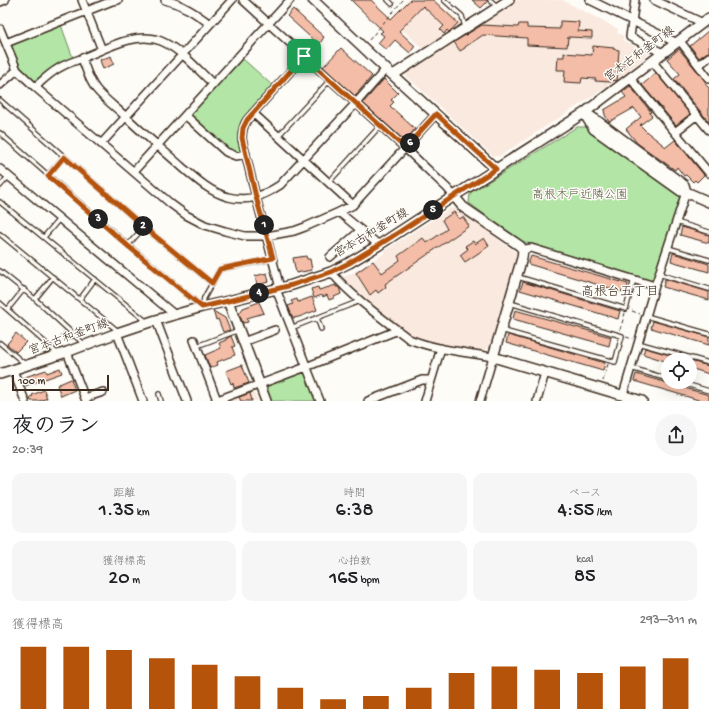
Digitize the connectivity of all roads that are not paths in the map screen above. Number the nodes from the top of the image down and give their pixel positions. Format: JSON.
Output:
{"nodes":[{"id":1,"x":5,"y":0,"type":"edge"},
{"id":2,"x":82,"y":0,"type":"edge"},
{"id":3,"x":118,"y":0,"type":"edge"},
{"id":4,"x":165,"y":0,"type":"edge"},
{"id":5,"x":232,"y":0,"type":"edge"},
{"id":6,"x":243,"y":0,"type":"edge"},
{"id":7,"x":290,"y":0,"type":"edge"},
{"id":8,"x":313,"y":0,"type":"edge"},
{"id":9,"x":388,"y":0,"type":"edge"},
{"id":10,"x":444,"y":0,"type":"edge"},
{"id":11,"x":490,"y":0,"type":"edge"},
{"id":12,"x":509,"y":0,"type":"edge"},
{"id":13,"x":590,"y":0,"type":"edge"},
{"id":14,"x":635,"y":0,"type":"edge"},
{"id":15,"x":654,"y":0,"type":"edge"},
{"id":16,"x":0,"y":2,"type":"edge"},
{"id":17,"x":392,"y":4,"type":"dead end"},
{"id":18,"x":498,"y":7,"type":"junction"},
{"id":19,"x":87,"y":12,"type":"junction"},
{"id":20,"x":632,"y":20,"type":"junction"},
{"id":21,"x":706,"y":21,"type":"edge"},
{"id":22,"x":269,"y":23,"type":"junction"},
{"id":23,"x":210,"y":24,"type":"junction"},
{"id":24,"x":465,"y":28,"type":"junction"},
{"id":25,"x":0,"y":29,"type":"edge"},
{"id":26,"x":678,"y":42,"type":"junction"},
{"id":27,"x":6,"y":43,"type":"junction"},
{"id":28,"x":102,"y":50,"type":"junction"},
{"id":29,"x":663,"y":53,"type":"junction"},
{"id":30,"x":182,"y":55,"type":"junction"},
{"id":31,"x":304,"y":56,"type":"junction"},
{"id":32,"x":709,"y":57,"type":"edge"},
{"id":33,"x":82,"y":58,"type":"junction"},
{"id":34,"x":652,"y":61,"type":"junction"},
{"id":35,"x":699,"y":65,"type":"junction"},
{"id":36,"x":16,"y":70,"type":"junction"},
{"id":37,"x":390,"y":72,"type":"junction"},
{"id":38,"x":630,"y":78,"type":"junction"},
{"id":39,"x":709,"y":79,"type":"edge"},
{"id":40,"x":330,"y":80,"type":"junction"},
{"id":41,"x":213,"y":84,"type":"junction"},
{"id":42,"x":0,"y":85,"type":"edge"},
{"id":43,"x":35,"y":87,"type":"junction"},
{"id":44,"x":0,"y":100,"type":"edge"},
{"id":45,"x":356,"y":103,"type":"junction"},
{"id":46,"x":253,"y":112,"type":"junction"},
{"id":47,"x":584,"y":113,"type":"junction"},
{"id":48,"x":436,"y":114,"type":"junction"},
{"id":49,"x":185,"y":115,"type":"junction"},
{"id":50,"x":697,"y":115,"type":"junction"},
{"id":51,"x":126,"y":117,"type":"junction"},
{"id":52,"x":380,"y":126,"type":"junction"},
{"id":53,"x":709,"y":130,"type":"edge"},
{"id":54,"x":675,"y":132,"type":"junction"},
{"id":55,"x":0,"y":133,"type":"edge"},
{"id":56,"x":278,"y":136,"type":"junction"},
{"id":57,"x":101,"y":144,"type":"junction"},
{"id":58,"x":157,"y":146,"type":"junction"},
{"id":59,"x":405,"y":148,"type":"junction"},
{"id":60,"x":246,"y":154,"type":"junction"},
{"id":61,"x":64,"y":157,"type":"junction"},
{"id":62,"x":303,"y":159,"type":"junction"},
{"id":63,"x":0,"y":169,"type":"edge"},
{"id":64,"x":496,"y":169,"type":"junction"},
{"id":65,"x":134,"y":171,"type":"junction"},
{"id":66,"x":709,"y":173,"type":"edge"},
{"id":67,"x":9,"y":176,"type":"junction"},
{"id":68,"x":48,"y":176,"type":"junction"},
{"id":69,"x":329,"y":182,"type":"junction"},
{"id":70,"x":0,"y":186,"type":"edge"},
{"id":71,"x":686,"y":192,"type":"junction"},
{"id":72,"x":454,"y":196,"type":"junction"},
{"id":73,"x":256,"y":197,"type":"junction"},
{"id":74,"x":0,"y":202,"type":"edge"},
{"id":75,"x":709,"y":202,"type":"edge"},
{"id":76,"x":353,"y":205,"type":"junction"},
{"id":77,"x":339,"y":212,"type":"junction"},
{"id":78,"x":60,"y":218,"type":"junction"},
{"id":79,"x":676,"y":222,"type":"junction"},
{"id":80,"x":144,"y":227,"type":"junction"},
{"id":81,"x":361,"y":230,"type":"junction"},
{"id":82,"x":709,"y":232,"type":"edge"},
{"id":83,"x":0,"y":234,"type":"edge"},
{"id":84,"x":266,"y":236,"type":"junction"},
{"id":85,"x":44,"y":237,"type":"junction"},
{"id":86,"x":379,"y":245,"type":"junction"},
{"id":87,"x":128,"y":246,"type":"junction"},
{"id":88,"x":668,"y":248,"type":"junction"},
{"id":89,"x":523,"y":250,"type":"junction"},
{"id":90,"x":330,"y":257,"type":"dead end"},
{"id":91,"x":273,"y":258,"type":"junction"},
{"id":92,"x":709,"y":260,"type":"edge"},
{"id":93,"x":0,"y":271,"type":"edge"},
{"id":94,"x":331,"y":272,"type":"junction"},
{"id":95,"x":659,"y":274,"type":"junction"},
{"id":96,"x":53,"y":277,"type":"junction"},
{"id":97,"x":517,"y":277,"type":"junction"},
{"id":98,"x":95,"y":279,"type":"junction"},
{"id":99,"x":634,"y":279,"type":"junction"},
{"id":100,"x":212,"y":283,"type":"junction"},
{"id":101,"x":655,"y":286,"type":"junction"},
{"id":102,"x":278,"y":288,"type":"junction"},
{"id":103,"x":24,"y":289,"type":"junction"},
{"id":104,"x":709,"y":289,"type":"edge"},
{"id":105,"x":35,"y":299,"type":"junction"},
{"id":106,"x":80,"y":299,"type":"junction"},
{"id":107,"x":228,"y":301,"type":"junction"},
{"id":108,"x":360,"y":301,"type":"junction"},
{"id":109,"x":0,"y":303,"type":"edge"},
{"id":110,"x":509,"y":303,"type":"junction"},
{"id":111,"x":202,"y":307,"type":"junction"},
{"id":112,"x":8,"y":309,"type":"junction"},
{"id":113,"x":175,"y":314,"type":"junction"},
{"id":114,"x":646,"y":316,"type":"junction"},
{"id":115,"x":317,"y":318,"type":"junction"},
{"id":116,"x":152,"y":321,"type":"junction"},
{"id":117,"x":291,"y":328,"type":"junction"},
{"id":118,"x":321,"y":329,"type":"dead end"},
{"id":119,"x":239,"y":330,"type":"junction"},
{"id":120,"x":275,"y":330,"type":"dead end"},
{"id":121,"x":398,"y":330,"type":"junction"},
{"id":122,"x":501,"y":330,"type":"junction"},
{"id":123,"x":118,"y":333,"type":"junction"},
{"id":124,"x":709,"y":334,"type":"edge"},
{"id":125,"x":243,"y":342,"type":"junction"},
{"id":126,"x":639,"y":342,"type":"junction"},
{"id":127,"x":0,"y":343,"type":"edge"},
{"id":128,"x":196,"y":343,"type":"joint"},
{"id":129,"x":86,"y":345,"type":"junction"},
{"id":130,"x":441,"y":348,"type":"junction"},
{"id":131,"x":63,"y":353,"type":"junction"},
{"id":132,"x":493,"y":357,"type":"junction"},
{"id":133,"x":709,"y":363,"type":"edge"},
{"id":134,"x":27,"y":365,"type":"junction"},
{"id":135,"x":306,"y":367,"type":"junction"},
{"id":136,"x":631,"y":368,"type":"junction"},
{"id":137,"x":13,"y":370,"type":"junction"},
{"id":138,"x":546,"y":372,"type":"junction"},
{"id":139,"x":0,"y":374,"type":"edge"},
{"id":140,"x":661,"y":377,"type":"edge"},
{"id":141,"x":431,"y":380,"type":"junction"},
{"id":142,"x":259,"y":385,"type":"junction"},
{"id":143,"x":697,"y":387,"type":"edge"},
{"id":144,"x":709,"y":391,"type":"edge"},
{"id":145,"x":103,"y":392,"type":"dead end"},
{"id":146,"x":158,"y":394,"type":"dead end"},
{"id":147,"x":623,"y":395,"type":"junction"},
{"id":148,"x":85,"y":400,"type":"edge"},
{"id":149,"x":25,"y":401,"type":"edge"},
{"id":150,"x":143,"y":401,"type":"edge"},
{"id":151,"x":161,"y":401,"type":"edge"},
{"id":152,"x":187,"y":401,"type":"edge"},
{"id":153,"x":216,"y":401,"type":"edge"},
{"id":154,"x":266,"y":401,"type":"edge"},
{"id":155,"x":320,"y":401,"type":"edge"},
{"id":156,"x":368,"y":401,"type":"edge"},
{"id":157,"x":425,"y":401,"type":"edge"},
{"id":158,"x":480,"y":401,"type":"edge"},
{"id":159,"x":537,"y":401,"type":"edge"},
{"id":160,"x":642,"y":401,"type":"edge"}],
"edges":[{"from":1,"to":16,"type":"street"},
{"from":2,"to":19,"type":"street"},
{"from":3,"to":19,"type":"street"},
{"from":4,"to":23,"type":"street"},
{"from":5,"to":23,"type":"street"},
{"from":6,"to":22,"type":"street"},
{"from":7,"to":22,"type":"street"},
{"from":8,"to":37,"type":"street"},
{"from":9,"to":17,"type":"lane"},
{"from":10,"to":24,"type":"lane"},
{"from":11,"to":18,"type":"lane"},
{"from":12,"to":18,"type":"street"},
{"from":13,"to":20,"type":"street"},
{"from":14,"to":20,"type":"street"},
{"from":15,"to":21,"type":"street"},
{"from":18,"to":24,"type":"street"},
{"from":19,"to":27,"type":"street"},
{"from":19,"to":28,"type":"street"},
{"from":20,"to":26,"type":"street"},
{"from":20,"to":29,"type":"street"},
{"from":21,"to":26,"type":"street","name":"宮本古和釜町線"},
{"from":22,"to":31,"type":"street"},
{"from":22,"to":41,"type":"street"},
{"from":23,"to":30,"type":"street"},
{"from":24,"to":37,"type":"street"},
{"from":25,"to":27,"type":"street"},
{"from":26,"to":29,"type":"street","name":"宮本古和釜町線"},
{"from":26,"to":35,"type":"street"},
{"from":27,"to":36,"type":"street"},
{"from":28,"to":30,"type":"street"},
{"from":28,"to":33,"type":"street"},
{"from":29,"to":34,"type":"street","name":"宮本古和釜町線"},
{"from":30,"to":41,"type":"street"},
{"from":30,"to":51,"type":"street"},
{"from":31,"to":40,"type":"street"},
{"from":31,"to":46,"type":"street"},
{"from":32,"to":35,"type":"street"},
{"from":33,"to":43,"type":"street"},
{"from":33,"to":51,"type":"street"},
{"from":34,"to":38,"type":"street","name":"宮本古和釜町線"},
{"from":34,"to":50,"type":"street"},
{"from":35,"to":39,"type":"street"},
{"from":36,"to":42,"type":"street"},
{"from":36,"to":43,"type":"street"},
{"from":37,"to":45,"type":"street"},
{"from":37,"to":48,"type":"street"},
{"from":38,"to":47,"type":"street","name":"宮本古和釜町線"},
{"from":38,"to":54,"type":"street"},
{"from":40,"to":45,"type":"street"},
{"from":40,"to":56,"type":"lane"},
{"from":41,"to":49,"type":"street"},
{"from":43,"to":57,"type":"street"},
{"from":44,"to":61,"type":"lane"},
{"from":45,"to":52,"type":"street"},
{"from":45,"to":62,"type":"street"},
{"from":46,"to":56,"type":"street"},
{"from":46,"to":60,"type":"street"},
{"from":47,"to":64,"type":"street","name":"宮本古和釜町線"},
{"from":47,"to":71,"type":"street"},
{"from":48,"to":59,"type":"street"},
{"from":48,"to":64,"type":"street"},
{"from":49,"to":58,"type":"street"},
{"from":49,"to":60,"type":"street"},
{"from":50,"to":53,"type":"street"},
{"from":50,"to":54,"type":"street"},
{"from":51,"to":57,"type":"street"},
{"from":51,"to":58,"type":"street"},
{"from":52,"to":59,"type":"street"},
{"from":52,"to":69,"type":"lane"},
{"from":54,"to":66,"type":"street"},
{"from":55,"to":68,"type":"lane"},
{"from":56,"to":62,"type":"street"},
{"from":57,"to":65,"type":"street"},
{"from":58,"to":65,"type":"street"},
{"from":58,"to":73,"type":"street"},
{"from":59,"to":72,"type":"street"},
{"from":59,"to":76,"type":"street"},
{"from":60,"to":73,"type":"street"},
{"from":61,"to":68,"type":"lane"},
{"from":61,"to":80,"type":"lane"},
{"from":62,"to":69,"type":"street"},
{"from":62,"to":73,"type":"street"},
{"from":63,"to":67,"type":"street"},
{"from":64,"to":72,"type":"street","name":"宮本古和釜町線"},
{"from":65,"to":84,"type":"street"},
{"from":67,"to":70,"type":"lane"},
{"from":67,"to":78,"type":"street"},
{"from":68,"to":87,"type":"lane"},
{"from":69,"to":76,"type":"street"},
{"from":71,"to":75,"type":"street"},
{"from":71,"to":79,"type":"street"},
{"from":72,"to":86,"type":"street","name":"宮本古和釜町線"},
{"from":72,"to":89,"type":"street"},
{"from":73,"to":84,"type":"street"},
{"from":74,"to":85,"type":"lane"},
{"from":76,"to":77,"type":"street"},
{"from":77,"to":81,"type":"street"},
{"from":77,"to":84,"type":"street"},
{"from":78,"to":85,"type":"lane"},
{"from":78,"to":113,"type":"street"},
{"from":79,"to":82,"type":"lane"},
{"from":79,"to":88,"type":"street"},
{"from":80,"to":87,"type":"lane"},
{"from":80,"to":100,"type":"lane"},
{"from":81,"to":86,"type":"street"},
{"from":81,"to":90,"type":"street"},
{"from":83,"to":96,"type":"lane"},
{"from":84,"to":91,"type":"street"},
{"from":85,"to":98,"type":"lane"},
{"from":86,"to":94,"type":"street","name":"宮本古和釜町線"},
{"from":87,"to":111,"type":"lane"},
{"from":88,"to":92,"type":"lane"},
{"from":88,"to":95,"type":"street"},
{"from":89,"to":97,"type":"street"},
{"from":89,"to":99,"type":"street"},
{"from":91,"to":100,"type":"lane"},
{"from":91,"to":102,"type":"street"},
{"from":93,"to":103,"type":"lane"},
{"from":94,"to":102,"type":"street","name":"宮本古和釜町線"},
{"from":94,"to":108,"type":"street"},
{"from":95,"to":101,"type":"street"},
{"from":95,"to":104,"type":"lane"},
{"from":96,"to":105,"type":"lane"},
{"from":96,"to":106,"type":"lane"},
{"from":97,"to":99,"type":"lane"},
{"from":97,"to":110,"type":"street"},
{"from":98,"to":106,"type":"lane"},
{"from":98,"to":116,"type":"lane"},
{"from":99,"to":101,"type":"street"},
{"from":100,"to":111,"type":"lane"},
{"from":101,"to":114,"type":"street"},
{"from":102,"to":107,"type":"street","name":"宮本古和釜町線"},
{"from":102,"to":117,"type":"street"},
{"from":103,"to":105,"type":"lane"},
{"from":103,"to":112,"type":"lane"},
{"from":105,"to":129,"type":"lane"},
{"from":106,"to":123,"type":"lane"},
{"from":107,"to":111,"type":"street","name":"宮本古和釜町線"},
{"from":107,"to":119,"type":"street"},
{"from":108,"to":115,"type":"lane"},
{"from":108,"to":121,"type":"street"},
{"from":109,"to":112,"type":"lane"},
{"from":110,"to":122,"type":"street"},
{"from":110,"to":122,"type":"lane"},
{"from":111,"to":113,"type":"street","name":"宮本古和釜町線"},
{"from":112,"to":131,"type":"lane"},
{"from":113,"to":116,"type":"street","name":"宮本古和釜町線"},
{"from":114,"to":124,"type":"lane"},
{"from":114,"to":126,"type":"street"},
{"from":115,"to":117,"type":"lane"},
{"from":115,"to":118,"type":"lane"},
{"from":116,"to":123,"type":"street","name":"宮本古和釜町線"},
{"from":116,"to":152,"type":"street"},
{"from":117,"to":135,"type":"street"},
{"from":119,"to":125,"type":"street"},
{"from":119,"to":128,"type":"lane"},
{"from":120,"to":125,"type":"street"},
{"from":121,"to":130,"type":"street"},
{"from":121,"to":135,"type":"street"},
{"from":122,"to":132,"type":"street"},
{"from":123,"to":129,"type":"street","name":"宮本古和釜町線"},
{"from":123,"to":150,"type":"street"},
{"from":125,"to":142,"type":"street"},
{"from":126,"to":133,"type":"lane"},
{"from":126,"to":136,"type":"street"},
{"from":127,"to":134,"type":"lane"},
{"from":128,"to":153,"type":"street"},
{"from":129,"to":131,"type":"street","name":"宮本古和釜町線"},
{"from":130,"to":132,"type":"street"},
{"from":130,"to":141,"type":"street"},
{"from":131,"to":134,"type":"street","name":"宮本古和釜町線"},
{"from":131,"to":148,"type":"street"},
{"from":132,"to":138,"type":"street"},
{"from":132,"to":158,"type":"street"},
{"from":134,"to":137,"type":"street","name":"宮本古和釜町線"},
{"from":135,"to":142,"type":"street"},
{"from":135,"to":155,"type":"street"},
{"from":136,"to":140,"type":"lane"},
{"from":136,"to":147,"type":"street"},
{"from":137,"to":139,"type":"street","name":"宮本古和釜町線"},
{"from":137,"to":149,"type":"street"},
{"from":138,"to":147,"type":"street"},
{"from":138,"to":159,"type":"street"},
{"from":141,"to":156,"type":"street"},
{"from":141,"to":157,"type":"street"},
{"from":142,"to":153,"type":"street"},
{"from":142,"to":154,"type":"street"},
{"from":143,"to":144,"type":"lane"},
{"from":145,"to":148,"type":"street"},
{"from":146,"to":151,"type":"lane"},
{"from":147,"to":160,"type":"street"}]}
